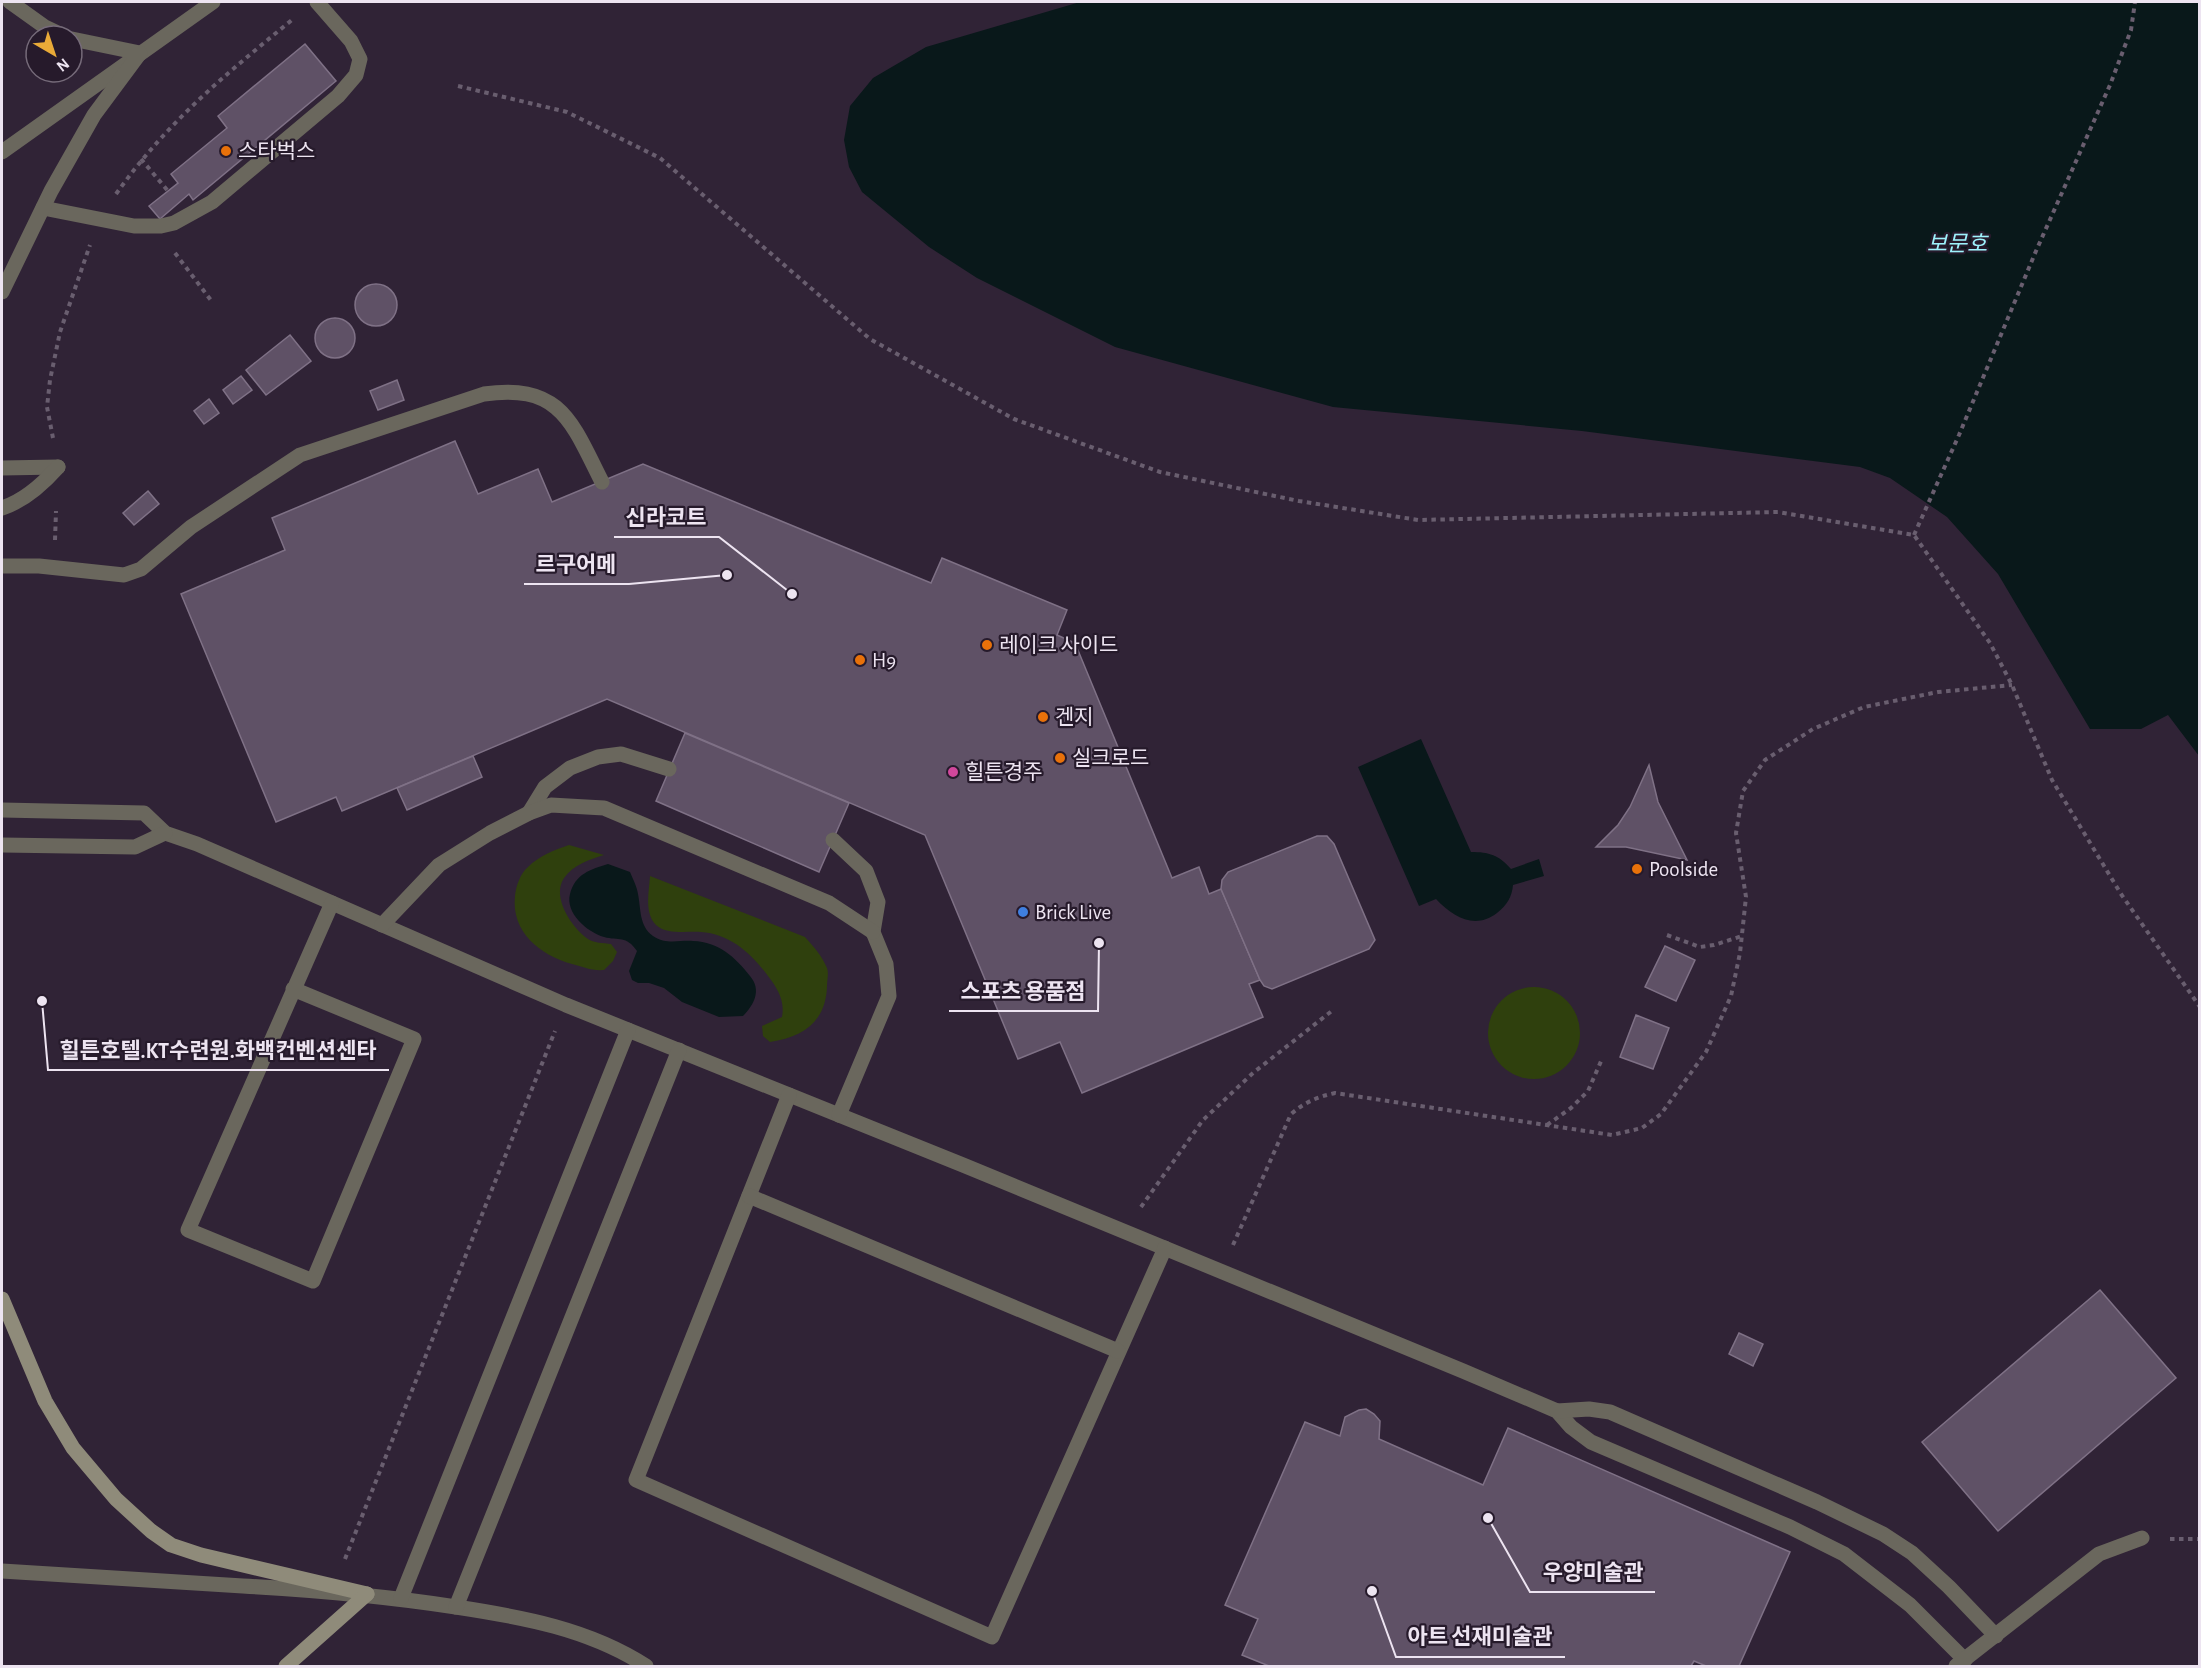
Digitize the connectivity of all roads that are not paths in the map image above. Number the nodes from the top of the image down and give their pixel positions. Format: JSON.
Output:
{"nodes":[{"id":1,"x":10,"y":2,"type":"edge"},
{"id":2,"x":213,"y":2,"type":"edge"},
{"id":3,"x":317,"y":2,"type":"edge"},
{"id":4,"x":41,"y":24,"type":"edge"},
{"id":5,"x":84,"y":41,"type":"edge"},
{"id":6,"x":140,"y":53,"type":"junction"},
{"id":7,"x":2,"y":152,"type":"edge"},
{"id":8,"x":43,"y":208,"type":"junction"},
{"id":9,"x":2,"y":292,"type":"edge"},
{"id":10,"x":2,"y":468,"type":"edge"},
{"id":11,"x":602,"y":482,"type":"dead end"},
{"id":12,"x":2,"y":508,"type":"edge"},
{"id":13,"x":2,"y":566,"type":"edge"},
{"id":14,"x":669,"y":769,"type":"dead end"},
{"id":15,"x":2,"y":810,"type":"edge"},
{"id":16,"x":529,"y":813,"type":"junction"},
{"id":17,"x":165,"y":833,"type":"junction"},
{"id":18,"x":833,"y":840,"type":"dead end"},
{"id":19,"x":2,"y":844,"type":"edge"},
{"id":20,"x":332,"y":903,"type":"junction"},
{"id":21,"x":382,"y":925,"type":"junction"},
{"id":22,"x":873,"y":932,"type":"junction"},
{"id":23,"x":293,"y":989,"type":"junction"},
{"id":24,"x":628,"y":1030,"type":"junction"},
{"id":25,"x":679,"y":1050,"type":"junction"},
{"id":26,"x":789,"y":1095,"type":"junction"},
{"id":27,"x":839,"y":1115,"type":"junction"},
{"id":28,"x":749,"y":1196,"type":"junction"},
{"id":29,"x":1165,"y":1248,"type":"junction"},
{"id":30,"x":2,"y":1299,"type":"edge"},
{"id":31,"x":1118,"y":1351,"type":"junction"},
{"id":32,"x":1557,"y":1411,"type":"junction"},
{"id":33,"x":2142,"y":1538,"type":"dead end"},
{"id":34,"x":2,"y":1571,"type":"edge"},
{"id":35,"x":367,"y":1594,"type":"junction"},
{"id":36,"x":401,"y":1598,"type":"junction"},
{"id":37,"x":456,"y":1607,"type":"junction"},
{"id":38,"x":1996,"y":1636,"type":"junction"},
{"id":39,"x":1961,"y":1663,"type":"edge"},
{"id":40,"x":286,"y":1666,"type":"edge"},
{"id":41,"x":645,"y":1666,"type":"edge"}],
"edges":[{"from":1,"to":4,"type":"lane"},
{"from":2,"to":6,"type":"lane"},
{"from":3,"to":8,"type":"lane"},
{"from":5,"to":6,"type":"lane"},
{"from":6,"to":7,"type":"lane"},
{"from":6,"to":8,"type":"lane"},
{"from":8,"to":9,"type":"lane"},
{"from":10,"to":12,"type":"lane"},
{"from":11,"to":13,"type":"lane"},
{"from":14,"to":16,"type":"lane"},
{"from":15,"to":17,"type":"lane"},
{"from":16,"to":21,"type":"lane"},
{"from":16,"to":22,"type":"lane"},
{"from":17,"to":19,"type":"lane"},
{"from":17,"to":20,"type":"lane"},
{"from":18,"to":22,"type":"lane"},
{"from":20,"to":21,"type":"lane"},
{"from":20,"to":23,"type":"lane"},
{"from":21,"to":24,"type":"lane"},
{"from":22,"to":27,"type":"lane"},
{"from":23,"to":23,"type":"lane"},
{"from":24,"to":25,"type":"lane"},
{"from":24,"to":36,"type":"lane"},
{"from":25,"to":26,"type":"lane"},
{"from":25,"to":37,"type":"lane"},
{"from":26,"to":27,"type":"lane"},
{"from":26,"to":28,"type":"lane"},
{"from":27,"to":29,"type":"lane"},
{"from":28,"to":31,"type":"lane"},
{"from":28,"to":31,"type":"lane"},
{"from":29,"to":31,"type":"lane"},
{"from":29,"to":32,"type":"lane"},
{"from":30,"to":35,"type":"street"},
{"from":32,"to":38,"type":"lane"},
{"from":32,"to":39,"type":"lane"},
{"from":33,"to":38,"type":"lane"},
{"from":34,"to":35,"type":"lane"},
{"from":35,"to":36,"type":"lane"},
{"from":35,"to":40,"type":"street"},
{"from":36,"to":37,"type":"lane"},
{"from":37,"to":41,"type":"lane"},
{"from":38,"to":39,"type":"lane"}]}
